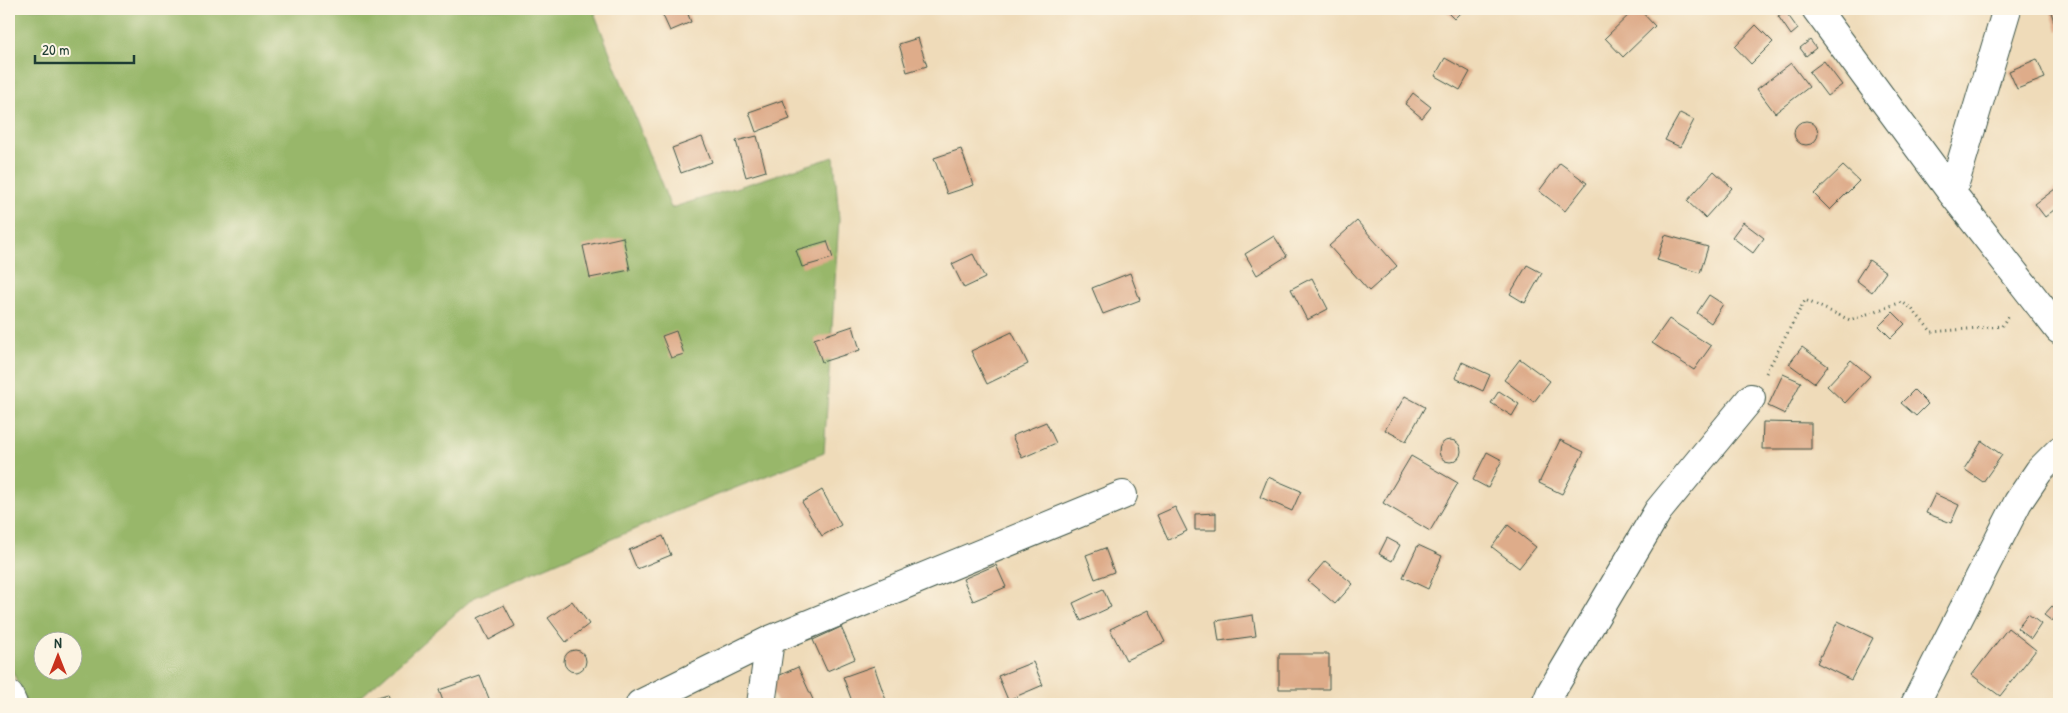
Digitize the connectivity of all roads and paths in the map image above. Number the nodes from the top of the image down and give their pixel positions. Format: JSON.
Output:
{"nodes":[{"id":1,"x":1816,"y":9,"type":"edge"},
{"id":2,"x":2007,"y":9,"type":"edge"},
{"id":3,"x":1952,"y":193,"type":"junction"},
{"id":4,"x":2026,"y":285,"type":"junction"},
{"id":5,"x":2059,"y":330,"type":"edge"},
{"id":6,"x":1751,"y":398,"type":"joint"},
{"id":7,"x":2059,"y":452,"type":"edge"},
{"id":8,"x":1123,"y":495,"type":"dead end"},
{"id":9,"x":770,"y":640,"type":"junction"},
{"id":10,"x":9,"y":695,"type":"edge"},
{"id":11,"x":13,"y":704,"type":"edge"},
{"id":12,"x":640,"y":704,"type":"edge"},
{"id":13,"x":761,"y":704,"type":"edge"},
{"id":14,"x":1546,"y":704,"type":"edge"},
{"id":15,"x":1914,"y":704,"type":"edge"}],
"edges":[{"from":1,"to":3,"type":"street"},
{"from":2,"to":3,"type":"street"},
{"from":3,"to":4,"type":"street"},
{"from":4,"to":5,"type":"street"},
{"from":4,"to":6,"type":"path"},
{"from":6,"to":14,"type":"street"},
{"from":7,"to":15,"type":"street"},
{"from":8,"to":9,"type":"street"},
{"from":9,"to":12,"type":"street"},
{"from":9,"to":13,"type":"street"},
{"from":10,"to":11,"type":"street"}]}
